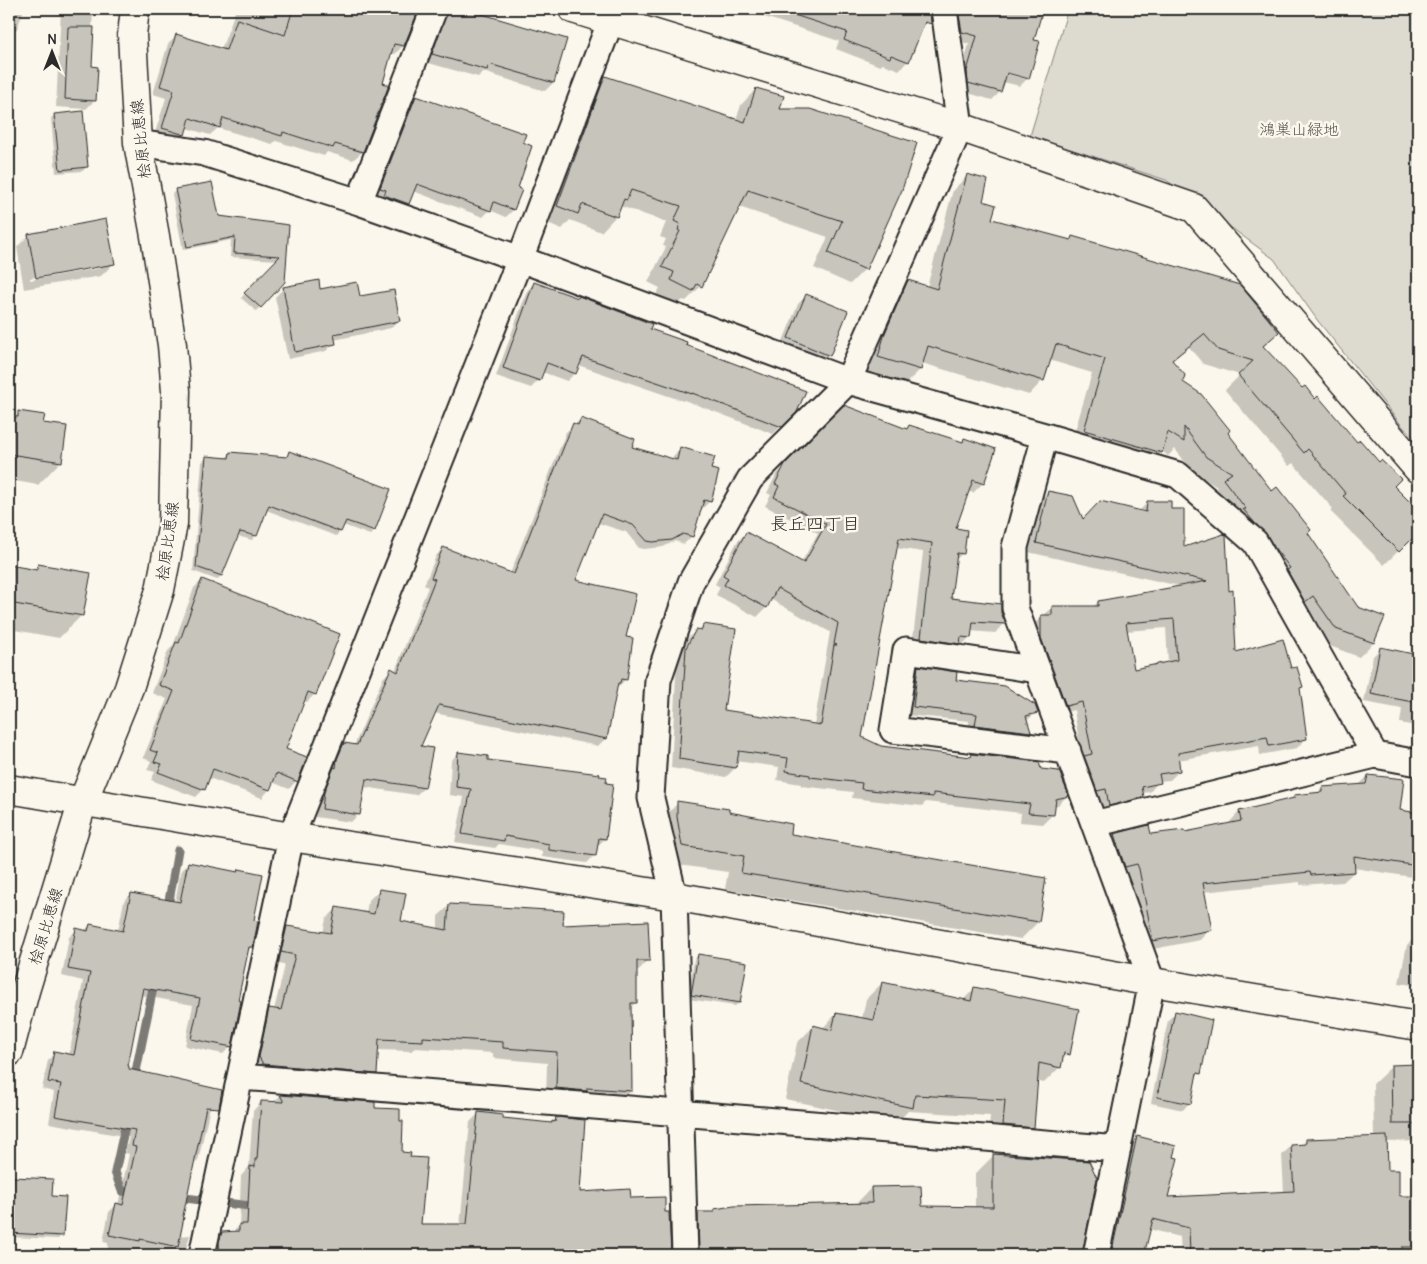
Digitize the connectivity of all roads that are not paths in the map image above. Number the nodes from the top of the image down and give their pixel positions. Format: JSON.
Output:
{"nodes":[{"id":1,"x":135,"y":9,"type":"edge"},
{"id":2,"x":434,"y":9,"type":"edge"},
{"id":3,"x":573,"y":9,"type":"edge"},
{"id":4,"x":944,"y":9,"type":"edge"},
{"id":5,"x":611,"y":20,"type":"junction"},
{"id":6,"x":960,"y":127,"type":"junction"},
{"id":7,"x":138,"y":143,"type":"junction"},
{"id":8,"x":359,"y":202,"type":"junction"},
{"id":9,"x":520,"y":259,"type":"junction"},
{"id":10,"x":848,"y":381,"type":"junction"},
{"id":11,"x":1045,"y":436,"type":"junction"},
{"id":12,"x":1418,"y":469,"type":"edge"},
{"id":13,"x":1038,"y":670,"type":"junction"},
{"id":14,"x":1068,"y":751,"type":"junction"},
{"id":15,"x":1375,"y":755,"type":"junction"},
{"id":16,"x":1418,"y":763,"type":"edge"},
{"id":17,"x":9,"y":789,"type":"edge"},
{"id":18,"x":83,"y":801,"type":"junction"},
{"id":19,"x":1094,"y":824,"type":"junction"},
{"id":20,"x":291,"y":837,"type":"junction"},
{"id":21,"x":674,"y":896,"type":"junction"},
{"id":22,"x":1152,"y":982,"type":"junction"},
{"id":23,"x":1418,"y":1026,"type":"edge"},
{"id":24,"x":9,"y":1052,"type":"edge"},
{"id":25,"x":241,"y":1077,"type":"junction"},
{"id":26,"x":681,"y":1112,"type":"junction"},
{"id":27,"x":1118,"y":1149,"type":"junction"},
{"id":28,"x":202,"y":1255,"type":"edge"},
{"id":29,"x":685,"y":1255,"type":"edge"},
{"id":30,"x":1096,"y":1255,"type":"edge"}],
"edges":[{"from":1,"to":7,"type":"street","name":"桧原比恵線"},
{"from":2,"to":8,"type":"street"},
{"from":3,"to":5,"type":"street"},
{"from":4,"to":6,"type":"street"},
{"from":5,"to":6,"type":"street"},
{"from":5,"to":9,"type":"street"},
{"from":6,"to":10,"type":"street"},
{"from":6,"to":12,"type":"street"},
{"from":7,"to":8,"type":"street"},
{"from":7,"to":18,"type":"street","name":"桧原比恵線"},
{"from":8,"to":9,"type":"street"},
{"from":9,"to":10,"type":"street"},
{"from":9,"to":20,"type":"street"},
{"from":10,"to":11,"type":"street"},
{"from":10,"to":21,"type":"street"},
{"from":11,"to":13,"type":"street"},
{"from":11,"to":15,"type":"street"},
{"from":13,"to":14,"type":"street"},
{"from":13,"to":14,"type":"street"},
{"from":14,"to":19,"type":"street"},
{"from":15,"to":16,"type":"street"},
{"from":15,"to":19,"type":"street"},
{"from":17,"to":18,"type":"street"},
{"from":18,"to":20,"type":"street"},
{"from":18,"to":24,"type":"street","name":"桧原比恵線"},
{"from":19,"to":22,"type":"street"},
{"from":20,"to":21,"type":"street"},
{"from":20,"to":25,"type":"street"},
{"from":21,"to":22,"type":"street"},
{"from":21,"to":26,"type":"street"},
{"from":22,"to":23,"type":"street"},
{"from":22,"to":27,"type":"street"},
{"from":25,"to":26,"type":"street"},
{"from":25,"to":28,"type":"street"},
{"from":26,"to":27,"type":"street"},
{"from":26,"to":29,"type":"street"},
{"from":27,"to":30,"type":"street"}]}
